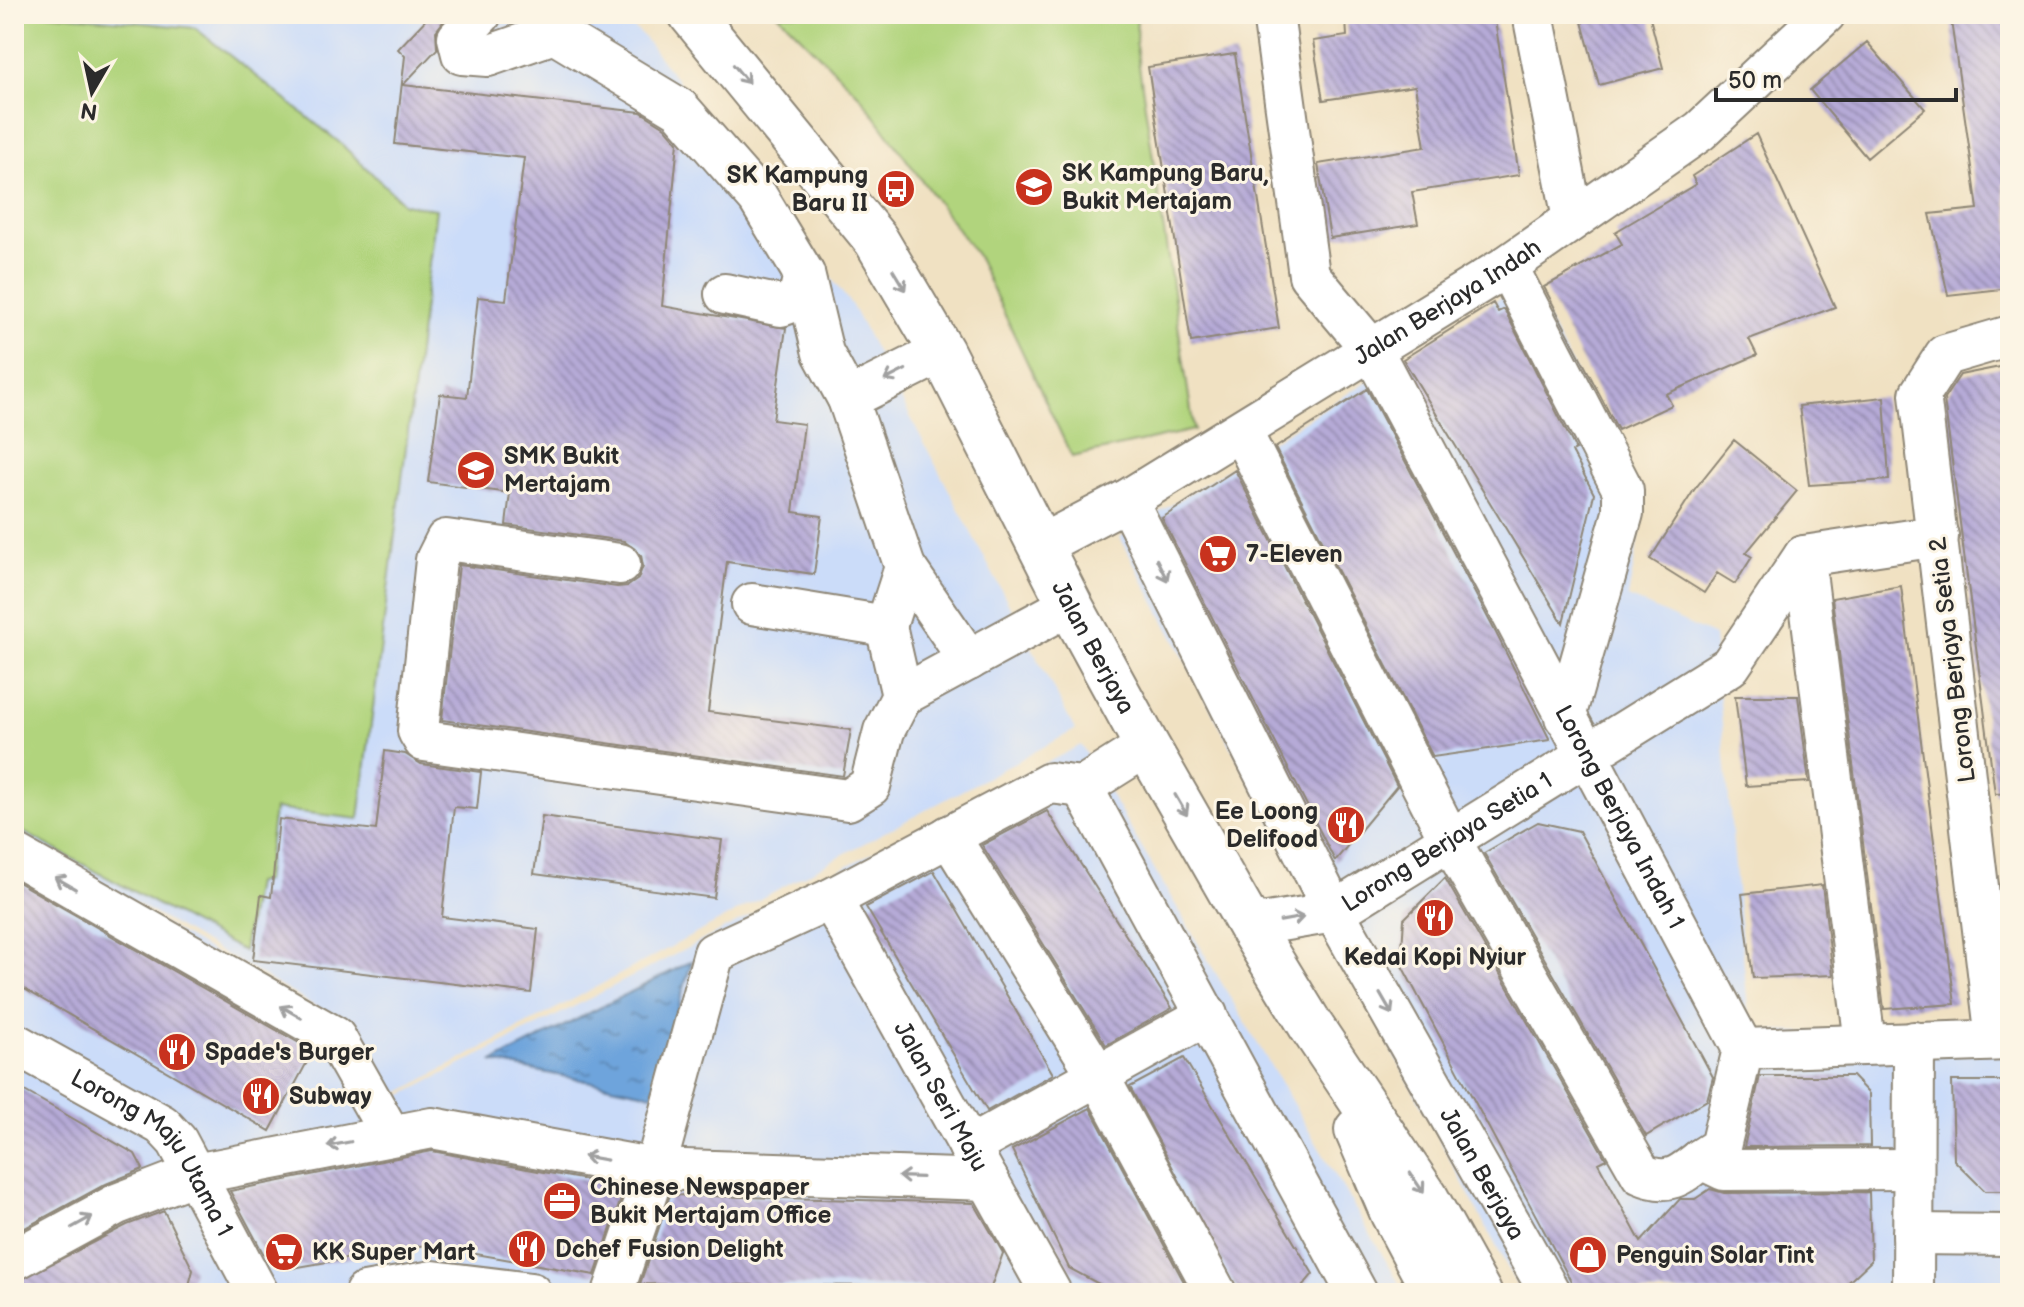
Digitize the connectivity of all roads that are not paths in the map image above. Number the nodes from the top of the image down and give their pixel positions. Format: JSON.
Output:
{"nodes":[{"id":1,"x":481,"y":14,"type":"edge"},
{"id":2,"x":691,"y":14,"type":"edge"},
{"id":3,"x":1273,"y":14,"type":"edge"},
{"id":4,"x":1533,"y":14,"type":"edge"},
{"id":5,"x":1825,"y":14,"type":"edge"},
{"id":6,"x":554,"y":24,"type":"edge"},
{"id":7,"x":1573,"y":219,"type":"junction"},
{"id":8,"x":1507,"y":266,"type":"junction"},
{"id":9,"x":804,"y":274,"type":"junction"},
{"id":10,"x":725,"y":294,"type":"dead end"},
{"id":11,"x":2010,"y":336,"type":"edge"},
{"id":12,"x":1372,"y":350,"type":"junction"},
{"id":13,"x":942,"y":352,"type":"junction"},
{"id":14,"x":848,"y":399,"type":"junction"},
{"id":15,"x":1241,"y":431,"type":"junction"},
{"id":16,"x":1127,"y":500,"type":"junction"},
{"id":17,"x":1938,"y":536,"type":"junction"},
{"id":18,"x":1039,"y":546,"type":"junction"},
{"id":19,"x":1804,"y":556,"type":"junction"},
{"id":20,"x":620,"y":564,"type":"dead end"},
{"id":21,"x":905,"y":567,"type":"junction"},
{"id":22,"x":752,"y":604,"type":"dead end"},
{"id":23,"x":1070,"y":605,"type":"junction"},
{"id":24,"x":886,"y":626,"type":"junction"},
{"id":25,"x":969,"y":660,"type":"junction"},
{"id":26,"x":902,"y":696,"type":"junction"},
{"id":27,"x":1565,"y":717,"type":"junction"},
{"id":28,"x":1147,"y":746,"type":"junction"},
{"id":29,"x":1586,"y":756,"type":"junction"},
{"id":30,"x":1082,"y":787,"type":"junction"},
{"id":31,"x":949,"y":836,"type":"junction"},
{"id":32,"x":1450,"y":840,"type":"junction"},
{"id":33,"x":14,"y":854,"type":"edge"},
{"id":34,"x":831,"y":899,"type":"junction"},
{"id":35,"x":1334,"y":912,"type":"junction"},
{"id":36,"x":1250,"y":926,"type":"junction"},
{"id":37,"x":1207,"y":1015,"type":"junction"},
{"id":38,"x":1311,"y":1026,"type":"junction"},
{"id":39,"x":2003,"y":1040,"type":"edge"},
{"id":40,"x":1914,"y":1042,"type":"junction"},
{"id":41,"x":14,"y":1043,"type":"edge"},
{"id":42,"x":1865,"y":1043,"type":"junction"},
{"id":43,"x":1743,"y":1049,"type":"junction"},
{"id":44,"x":1099,"y":1077,"type":"junction"},
{"id":45,"x":390,"y":1134,"type":"junction"},
{"id":46,"x":1701,"y":1159,"type":"junction"},
{"id":47,"x":978,"y":1163,"type":"junction"},
{"id":48,"x":655,"y":1169,"type":"junction"},
{"id":49,"x":1913,"y":1169,"type":"junction"},
{"id":50,"x":195,"y":1174,"type":"junction"},
{"id":51,"x":1913,"y":1234,"type":"junction"},
{"id":52,"x":2010,"y":1235,"type":"edge"},
{"id":53,"x":14,"y":1260,"type":"edge"},
{"id":54,"x":1358,"y":1292,"type":"edge"},
{"id":55,"x":258,"y":1293,"type":"edge"},
{"id":56,"x":365,"y":1293,"type":"edge"},
{"id":57,"x":531,"y":1293,"type":"edge"},
{"id":58,"x":613,"y":1293,"type":"edge"},
{"id":59,"x":1051,"y":1293,"type":"edge"},
{"id":60,"x":1216,"y":1293,"type":"edge"},
{"id":61,"x":1435,"y":1293,"type":"edge"},
{"id":62,"x":1479,"y":1293,"type":"edge"},
{"id":63,"x":1550,"y":1293,"type":"edge"},
{"id":64,"x":1913,"y":1293,"type":"edge"}],
"edges":[{"from":1,"to":6,"type":"street"},
{"from":2,"to":13,"type":"main road","name":"Jalan Berjaya","one_way":true},
{"from":3,"to":12,"type":"street","name":"Lorong Berjaya Indah 1"},
{"from":4,"to":7,"type":"street"},
{"from":5,"to":7,"type":"street","name":"Jalan Berjaya Indah"},
{"from":6,"to":9,"type":"street"},
{"from":7,"to":8,"type":"street","name":"Jalan Berjaya Indah"},
{"from":8,"to":12,"type":"street","name":"Jalan Berjaya Indah"},
{"from":8,"to":27,"type":"street"},
{"from":9,"to":10,"type":"street"},
{"from":9,"to":14,"type":"street"},
{"from":11,"to":17,"type":"street","name":"Lorong Berjaya Setia 2"},
{"from":12,"to":15,"type":"street","name":"Jalan Berjaya Indah"},
{"from":12,"to":27,"type":"street","name":"Lorong Berjaya Indah 1"},
{"from":13,"to":14,"type":"street","one_way":true},
{"from":13,"to":18,"type":"main road","name":"Jalan Berjaya"},
{"from":14,"to":21,"type":"street"},
{"from":15,"to":16,"type":"street","name":"Jalan Berjaya Indah"},
{"from":15,"to":32,"type":"street"},
{"from":16,"to":18,"type":"street","name":"Jalan Berjaya Indah"},
{"from":16,"to":35,"type":"street","name":"Jalan Berjaya","one_way":true},
{"from":17,"to":19,"type":"street"},
{"from":17,"to":39,"type":"street","name":"Lorong Berjaya Setia 2"},
{"from":18,"to":23,"type":"main road","name":"Jalan Berjaya"},
{"from":19,"to":29,"type":"street","name":"Lorong Berjaya Setia 1"},
{"from":19,"to":42,"type":"street"},
{"from":20,"to":26,"type":"street"},
{"from":21,"to":24,"type":"street"},
{"from":21,"to":25,"type":"street"},
{"from":22,"to":24,"type":"street"},
{"from":23,"to":25,"type":"street"},
{"from":23,"to":28,"type":"main road","name":"Jalan Berjaya"},
{"from":24,"to":26,"type":"street"},
{"from":25,"to":26,"type":"street"},
{"from":27,"to":29,"type":"street","name":"Lorong Berjaya Indah 1"},
{"from":28,"to":30,"type":"street"},
{"from":28,"to":36,"type":"main road","name":"Jalan Berjaya","one_way":true},
{"from":29,"to":32,"type":"street","name":"Lorong Berjaya Setia 1"},
{"from":29,"to":43,"type":"street","name":"Lorong Berjaya Indah 1"},
{"from":30,"to":31,"type":"street"},
{"from":30,"to":37,"type":"street"},
{"from":31,"to":34,"type":"street"},
{"from":31,"to":44,"type":"street"},
{"from":32,"to":35,"type":"street","name":"Lorong Berjaya Setia 1"},
{"from":32,"to":46,"type":"street"},
{"from":45,"to":33,"type":"street","one_way":true},
{"from":34,"to":47,"type":"street","name":"Jalan Seri Maju"},
{"from":34,"to":48,"type":"street"},
{"from":36,"to":35,"type":"street","name":"Lorong Berjaya Setia 1","one_way":true},
{"from":35,"to":63,"type":"street","name":"Jalan Berjaya","one_way":true},
{"from":36,"to":38,"type":"main road","name":"Jalan Berjaya"},
{"from":37,"to":44,"type":"street"},
{"from":37,"to":54,"type":"street"},
{"from":38,"to":61,"type":"main road"},
{"from":38,"to":62,"type":"main road","name":"Jalan Berjaya","one_way":true},
{"from":39,"to":40,"type":"street"},
{"from":40,"to":42,"type":"street"},
{"from":40,"to":49,"type":"street"},
{"from":41,"to":50,"type":"street","name":"Lorong Maju Utama 1"},
{"from":42,"to":43,"type":"street"},
{"from":43,"to":46,"type":"street"},
{"from":44,"to":47,"type":"street"},
{"from":44,"to":60,"type":"street"},
{"from":48,"to":45,"type":"street","one_way":true},
{"from":45,"to":50,"type":"street","one_way":true},
{"from":46,"to":49,"type":"street"},
{"from":47,"to":48,"type":"street","one_way":true},
{"from":47,"to":59,"type":"street","name":"Jalan Seri Maju"},
{"from":48,"to":58,"type":"street"},
{"from":49,"to":51,"type":"street"},
{"from":53,"to":50,"type":"street","one_way":true},
{"from":50,"to":55,"type":"street","name":"Lorong Maju Utama 1"},
{"from":51,"to":52,"type":"street"},
{"from":51,"to":64,"type":"street"},
{"from":56,"to":57,"type":"street"}]}
